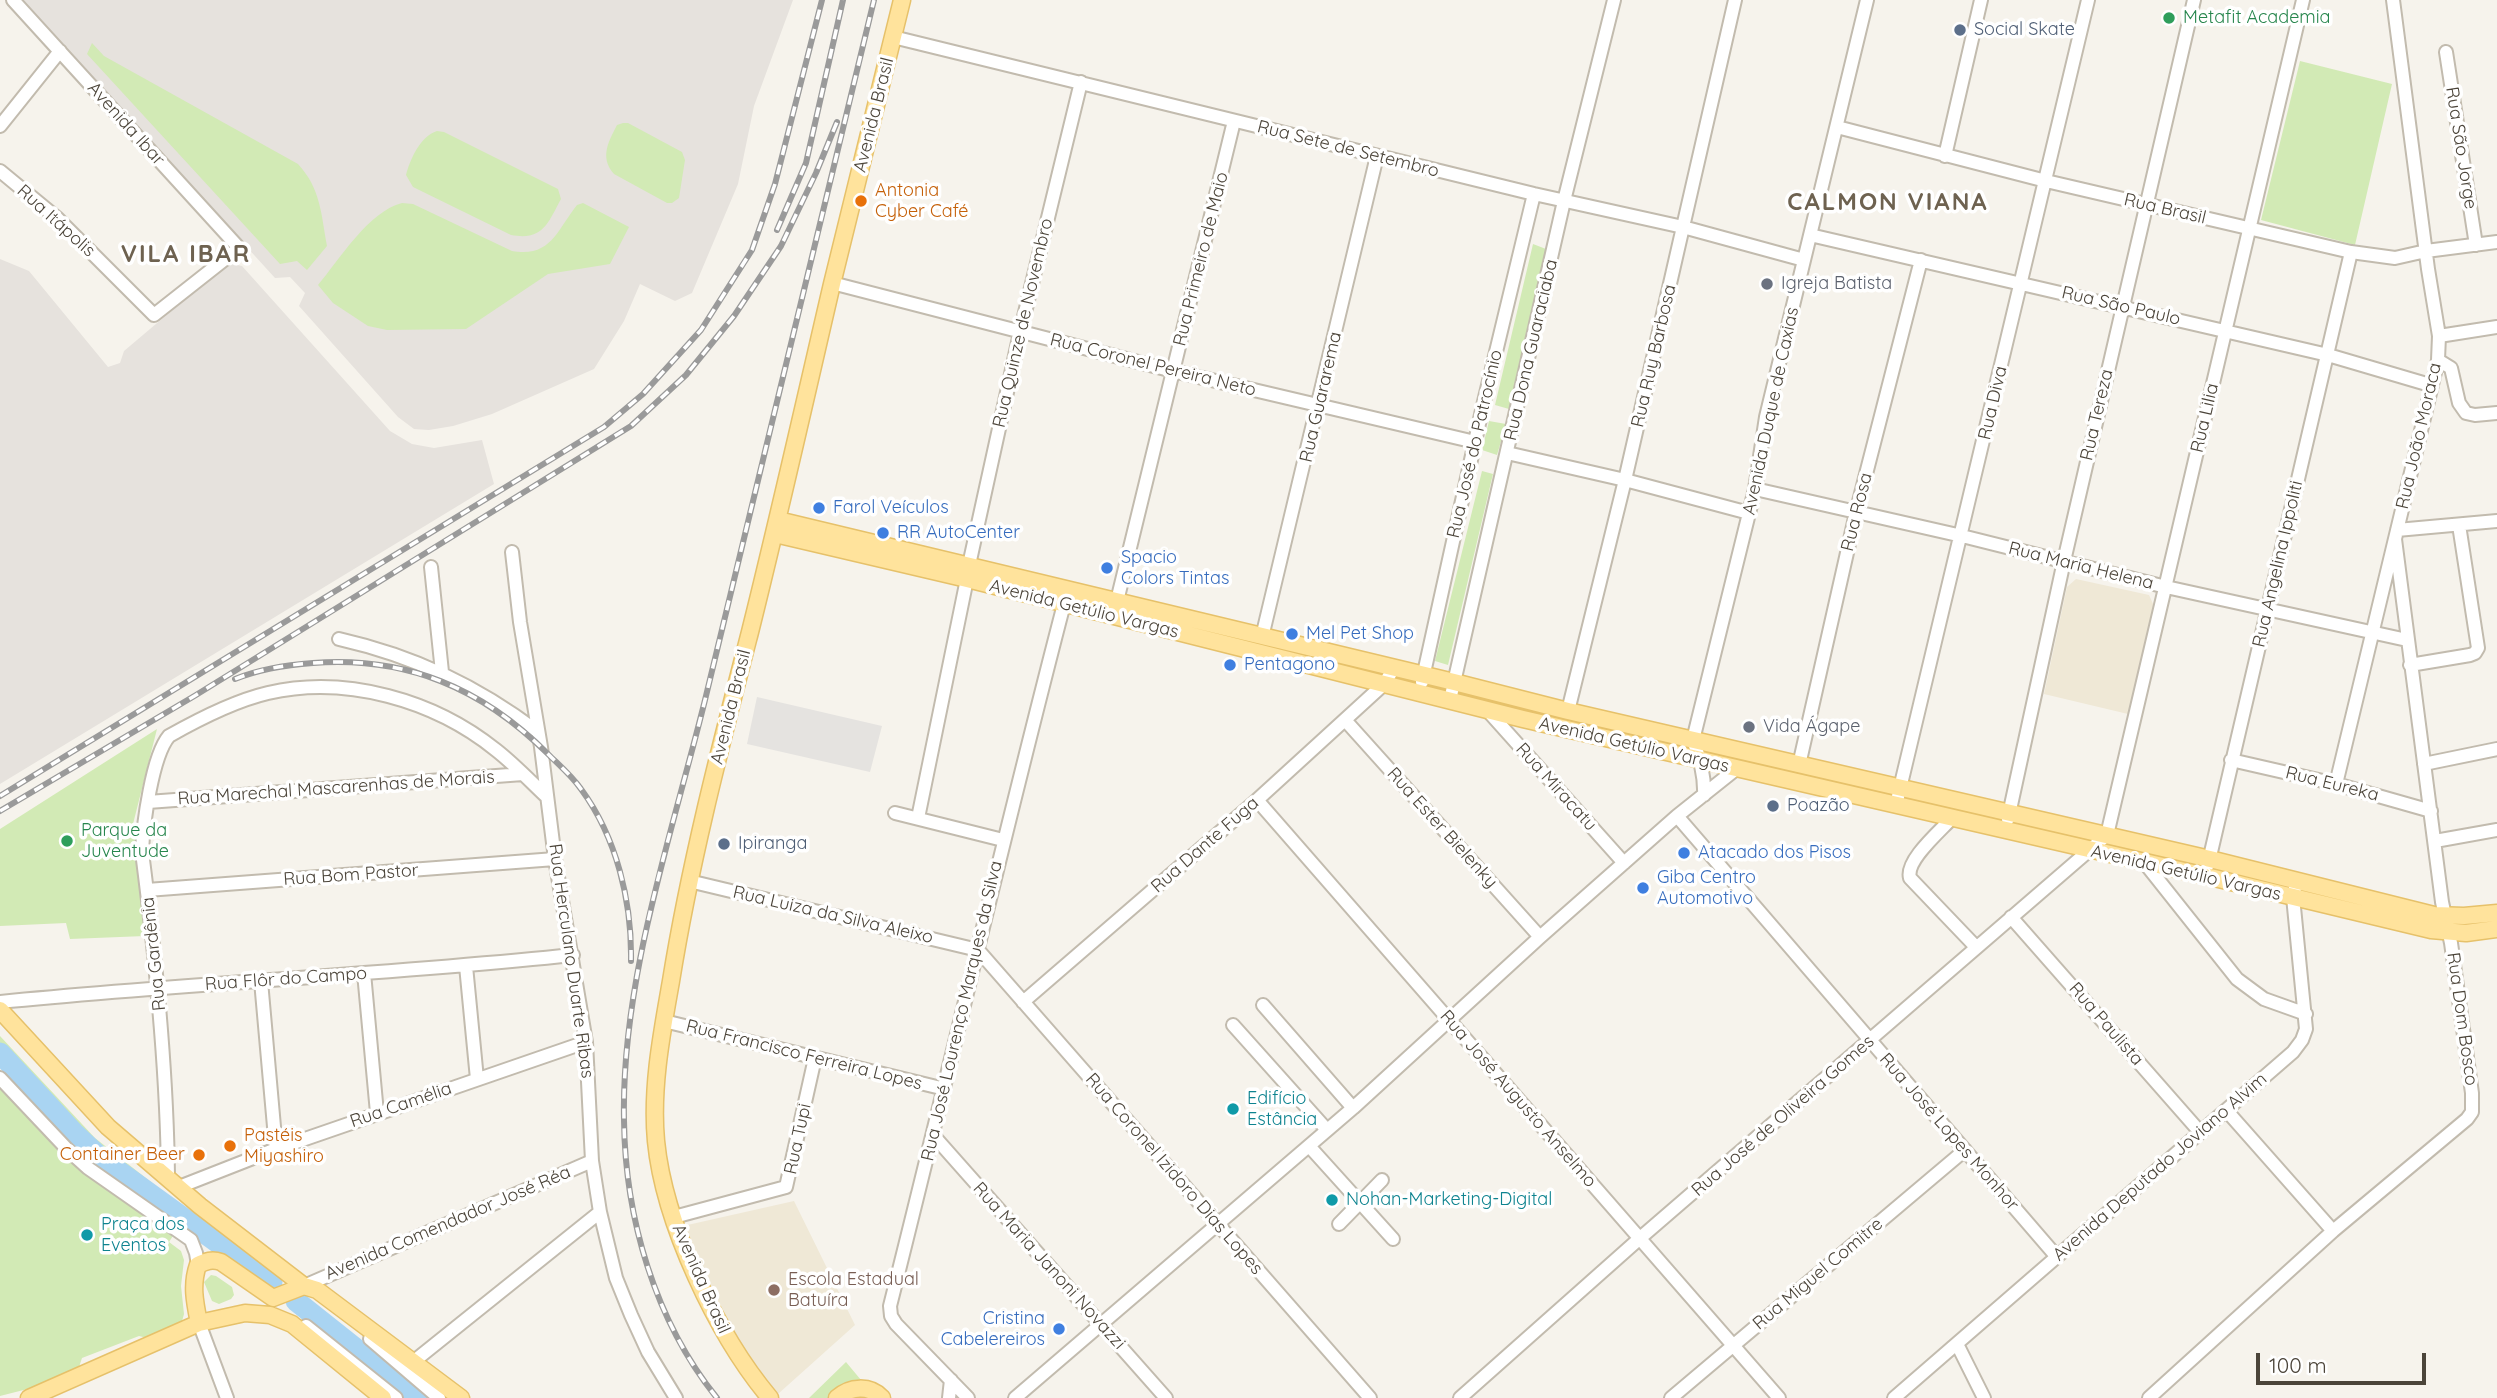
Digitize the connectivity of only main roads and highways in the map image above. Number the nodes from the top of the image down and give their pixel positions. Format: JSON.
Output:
{"nodes":[{"id":1,"x":902,"y":0,"type":"edge"},
{"id":2,"x":777,"y":527,"type":"junction"},
{"id":3,"x":968,"y":572,"type":"junction"},
{"id":4,"x":1118,"y":601,"type":"junction"},
{"id":5,"x":1064,"y":604,"type":"junction"},
{"id":6,"x":2497,"y":913,"type":"edge"},
{"id":7,"x":2448,"y":925,"type":"junction"},
{"id":8,"x":2497,"y":929,"type":"edge"},
{"id":9,"x":0,"y":1010,"type":"edge"},
{"id":10,"x":8,"y":1025,"type":"edge"},
{"id":11,"x":297,"y":1288,"type":"junction"},
{"id":12,"x":200,"y":1323,"type":"junction"},
{"id":13,"x":61,"y":1392,"type":"edge"},
{"id":14,"x":378,"y":1395,"type":"edge"},
{"id":15,"x":29,"y":1398,"type":"edge"},
{"id":16,"x":461,"y":1398,"type":"edge"},
{"id":17,"x":770,"y":1398,"type":"edge"},
{"id":18,"x":837,"y":1398,"type":"edge"},
{"id":19,"x":882,"y":1398,"type":"edge"}],
"edges":[{"from":1,"to":2,"type":"main road","name":"Avenida Brasil"},
{"from":2,"to":3,"type":"main road","name":"Avenida Getúlio Vargas"},
{"from":2,"to":17,"type":"main road","name":"Avenida Brasil"},
{"from":3,"to":4,"type":"main road","name":"Avenida Getúlio Vargas"},
{"from":3,"to":5,"type":"main road","name":"Avenida Getúlio Vargas"},
{"from":4,"to":5,"type":"main road"},
{"from":4,"to":7,"type":"main road","name":"Avenida Getúlio Vargas"},
{"from":5,"to":7,"type":"main road","name":"Avenida Getúlio Vargas"},
{"from":6,"to":7,"type":"main road","name":"Avenida Getúlio Vargas"},
{"from":7,"to":8,"type":"main road","name":"Avenida Getúlio Vargas"},
{"from":9,"to":10,"type":"main road"},
{"from":10,"to":11,"type":"main road"},
{"from":11,"to":12,"type":"main road"},
{"from":11,"to":16,"type":"main road"},
{"from":12,"to":13,"type":"main road"},
{"from":12,"to":14,"type":"main road"},
{"from":13,"to":15,"type":"main road"},
{"from":18,"to":19,"type":"main road"}]}
